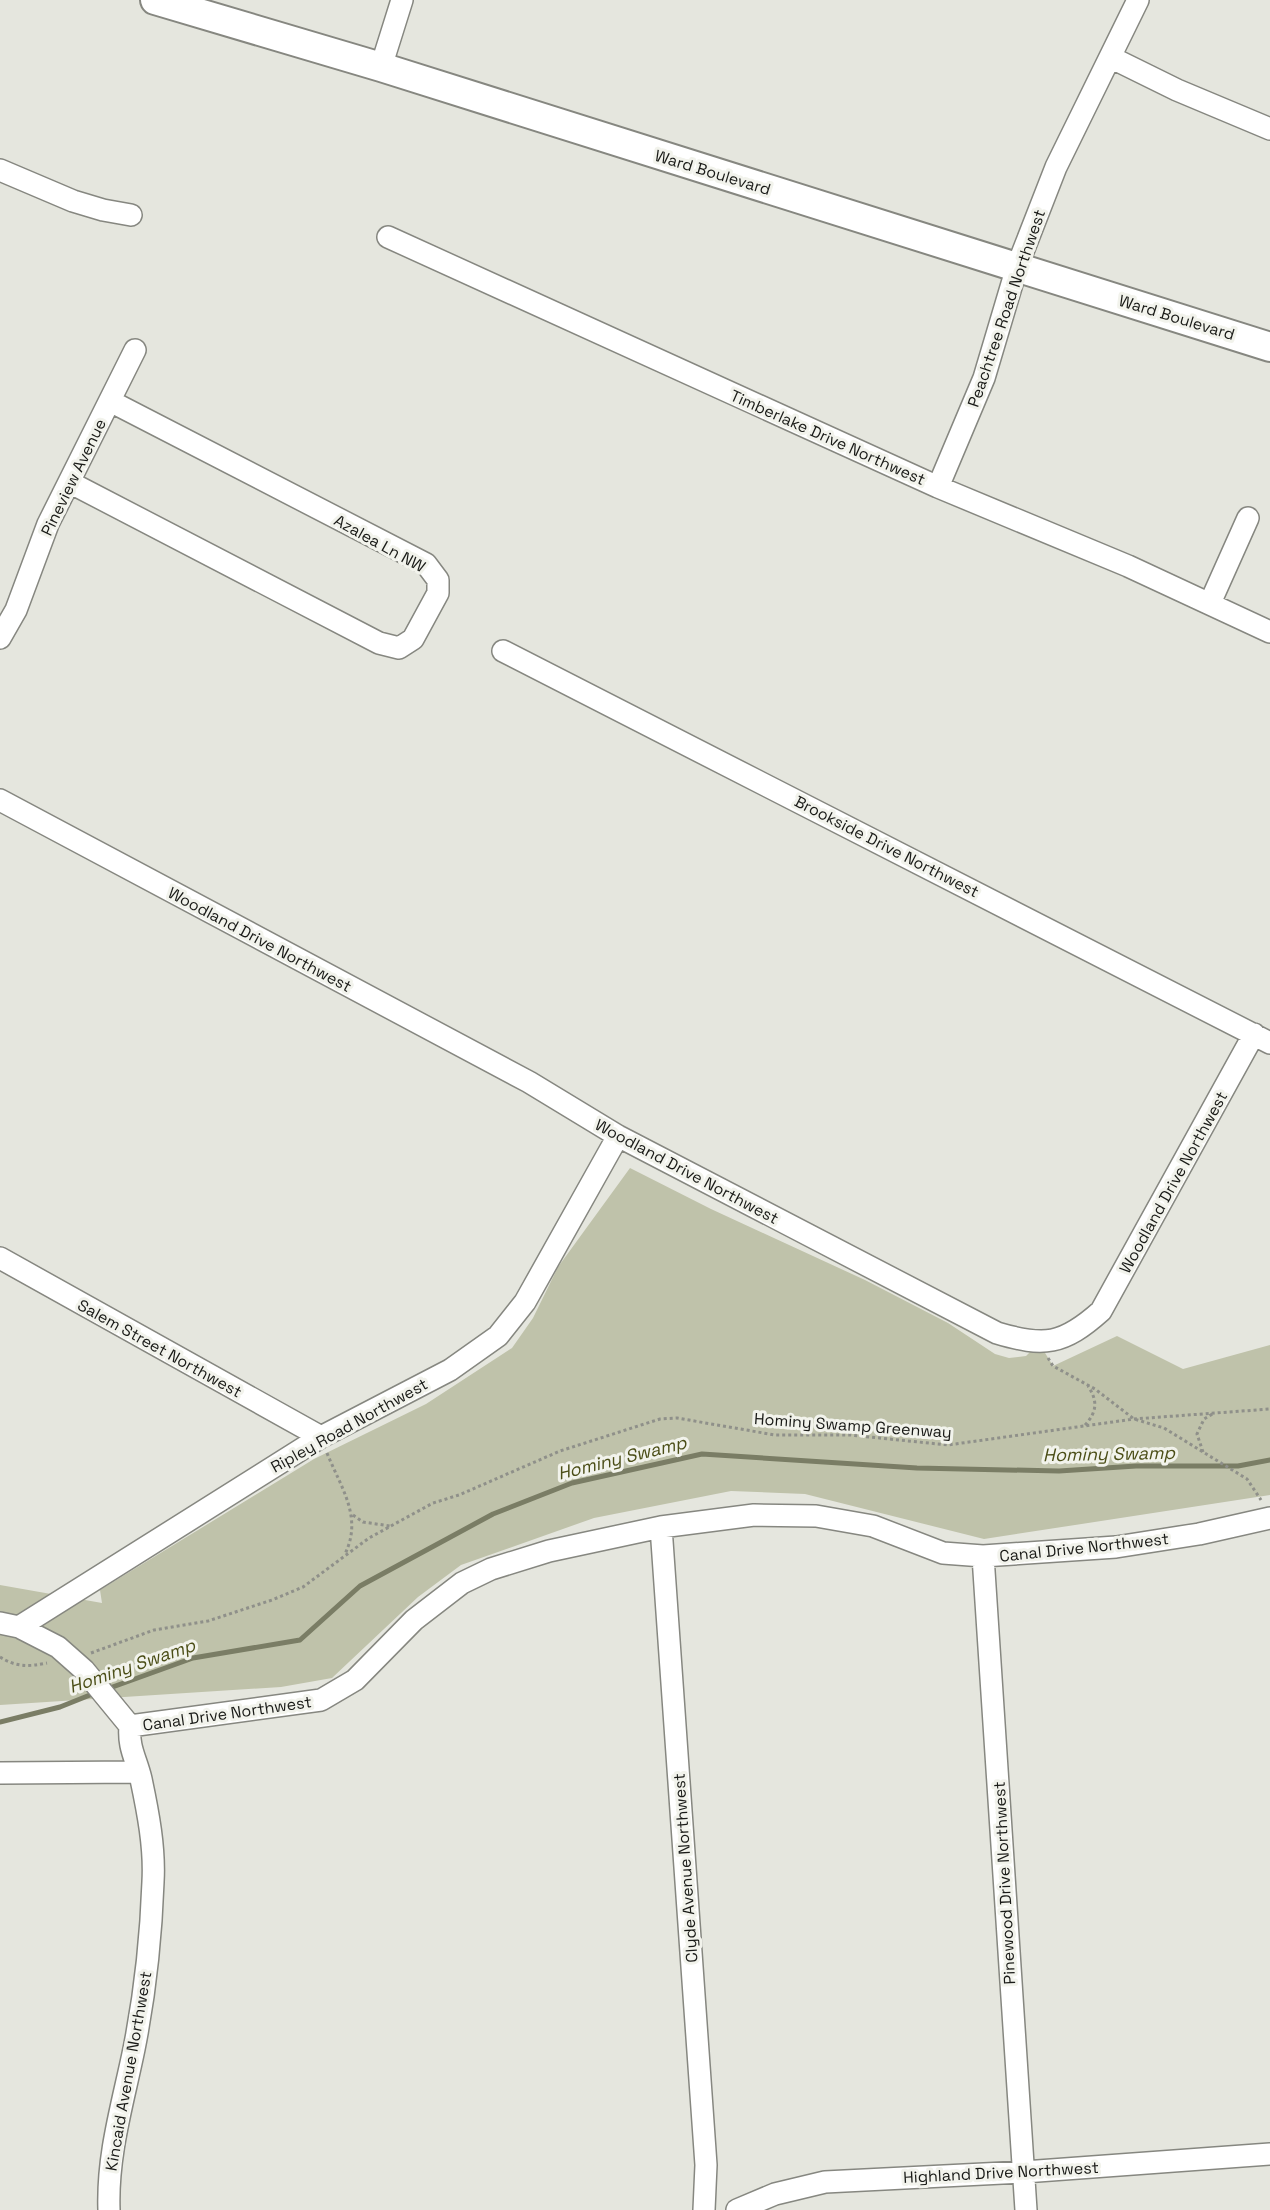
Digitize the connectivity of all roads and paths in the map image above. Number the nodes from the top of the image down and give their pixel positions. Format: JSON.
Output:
{"nodes":[{"id":1,"x":155,"y":0,"type":"edge"},
{"id":2,"x":402,"y":0,"type":"edge"},
{"id":3,"x":1138,"y":0,"type":"edge"},
{"id":4,"x":1110,"y":57,"type":"junction"},
{"id":5,"x":381,"y":67,"type":"junction"},
{"id":6,"x":1270,"y":129,"type":"edge"},
{"id":7,"x":0,"y":170,"type":"edge"},
{"id":8,"x":131,"y":215,"type":"dead end"},
{"id":9,"x":388,"y":237,"type":"dead end"},
{"id":10,"x":1017,"y":267,"type":"junction"},
{"id":11,"x":1270,"y":347,"type":"edge"},
{"id":12,"x":135,"y":350,"type":"dead end"},
{"id":13,"x":110,"y":400,"type":"junction"},
{"id":14,"x":69,"y":482,"type":"junction"},
{"id":15,"x":938,"y":487,"type":"junction"},
{"id":16,"x":1248,"y":518,"type":"dead end"},
{"id":17,"x":1210,"y":603,"type":"junction"},
{"id":18,"x":1270,"y":632,"type":"edge"},
{"id":19,"x":0,"y":638,"type":"edge"},
{"id":20,"x":503,"y":651,"type":"dead end"},
{"id":21,"x":0,"y":800,"type":"edge"},
{"id":22,"x":1262,"y":1038,"type":"edge"},
{"id":23,"x":618,"y":1136,"type":"junction"},
{"id":24,"x":0,"y":1258,"type":"edge"},
{"id":25,"x":1039,"y":1343,"type":"junction"},
{"id":26,"x":1087,"y":1385,"type":"junction"},
{"id":27,"x":1270,"y":1409,"type":"edge"},
{"id":28,"x":1215,"y":1413,"type":"junction"},
{"id":29,"x":1134,"y":1419,"type":"junction"},
{"id":30,"x":1083,"y":1426,"type":"junction"},
{"id":31,"x":321,"y":1437,"type":"junction"},
{"id":32,"x":1204,"y":1453,"type":"junction"},
{"id":33,"x":1267,"y":1512,"type":"edge"},
{"id":34,"x":353,"y":1515,"type":"junction"},
{"id":35,"x":390,"y":1526,"type":"junction"},
{"id":36,"x":661,"y":1527,"type":"junction"},
{"id":37,"x":344,"y":1556,"type":"junction"},
{"id":38,"x":983,"y":1556,"type":"junction"},
{"id":39,"x":9,"y":1625,"type":"edge"},
{"id":40,"x":79,"y":1656,"type":"junction"},
{"id":41,"x":0,"y":1658,"type":"edge"},
{"id":42,"x":130,"y":1726,"type":"junction"},
{"id":43,"x":139,"y":1772,"type":"junction"},
{"id":44,"x":0,"y":1773,"type":"edge"},
{"id":45,"x":1270,"y":2154,"type":"edge"},
{"id":46,"x":1024,"y":2172,"type":"junction"},
{"id":47,"x":109,"y":2210,"type":"edge"},
{"id":48,"x":704,"y":2210,"type":"edge"},
{"id":49,"x":737,"y":2210,"type":"edge"},
{"id":50,"x":1026,"y":2210,"type":"edge"}],
"edges":[{"from":1,"to":5,"type":"main road","name":"Ward Boulevard"},
{"from":2,"to":5,"type":"street"},
{"from":3,"to":4,"type":"street","name":"Peachtree Road Northwest"},
{"from":4,"to":6,"type":"street"},
{"from":4,"to":10,"type":"street","name":"Peachtree Road Northwest"},
{"from":5,"to":10,"type":"main road","name":"Ward Boulevard"},
{"from":7,"to":8,"type":"street"},
{"from":9,"to":15,"type":"street","name":"Timberlake Drive Northwest"},
{"from":10,"to":11,"type":"main road","name":"Ward Boulevard"},
{"from":10,"to":15,"type":"street","name":"Peachtree Road Northwest"},
{"from":12,"to":13,"type":"street","name":"Pineview Avenue"},
{"from":13,"to":14,"type":"street","name":"Pineview Avenue"},
{"from":13,"to":14,"type":"street","name":"Azalea Ln NW"},
{"from":14,"to":19,"type":"street","name":"Pineview Avenue"},
{"from":15,"to":17,"type":"street","name":"Timberlake Drive Northwest"},
{"from":16,"to":17,"type":"street"},
{"from":17,"to":18,"type":"street","name":"Timberlake Drive Northwest"},
{"from":20,"to":22,"type":"street","name":"Brookside Drive Northwest"},
{"from":21,"to":23,"type":"street","name":"Woodland Drive Northwest"},
{"from":22,"to":25,"type":"street","name":"Woodland Drive Northwest"},
{"from":23,"to":25,"type":"street","name":"Woodland Drive Northwest"},
{"from":23,"to":31,"type":"street","name":"Ripley Road Northwest"},
{"from":24,"to":31,"type":"street","name":"Salem Street Northwest"},
{"from":25,"to":26,"type":"path","name":"Hominy Swamp Greenway"},
{"from":26,"to":29,"type":"path","name":"Hominy Swamp Greenway"},
{"from":26,"to":30,"type":"path"},
{"from":27,"to":28,"type":"path","name":"Hominy Swamp Greenway"},
{"from":28,"to":29,"type":"path","name":"Hominy Swamp Greenway"},
{"from":28,"to":32,"type":"path"},
{"from":29,"to":30,"type":"path","name":"Hominy Swamp Greenway"},
{"from":29,"to":32,"type":"path","name":"Hominy Swamp Greenway"},
{"from":30,"to":35,"type":"path","name":"Hominy Swamp Greenway"},
{"from":31,"to":34,"type":"path"},
{"from":31,"to":39,"type":"street","name":"Ripley Road Northwest"},
{"from":32,"to":33,"type":"path","name":"Hominy Swamp Greenway"},
{"from":33,"to":38,"type":"street","name":"Canal Drive Northwest"},
{"from":34,"to":35,"type":"path"},
{"from":34,"to":37,"type":"path"},
{"from":35,"to":37,"type":"path","name":"Hominy Swamp Greenway"},
{"from":36,"to":38,"type":"street","name":"Canal Drive Northwest"},
{"from":36,"to":42,"type":"street","name":"Canal Drive Northwest"},
{"from":36,"to":48,"type":"street","name":"Clyde Avenue Northwest"},
{"from":37,"to":40,"type":"path","name":"Hominy Swamp Greenway"},
{"from":38,"to":46,"type":"street","name":"Pinewood Drive Northwest"},
{"from":39,"to":40,"type":"street"},
{"from":40,"to":41,"type":"path","name":"Hominy Swamp Greenway"},
{"from":40,"to":42,"type":"street"},
{"from":42,"to":43,"type":"street","name":"Kincaid Avenue Northwest"},
{"from":43,"to":44,"type":"street"},
{"from":43,"to":47,"type":"street","name":"Kincaid Avenue Northwest"},
{"from":45,"to":46,"type":"street","name":"Highland Drive Northwest"},
{"from":46,"to":49,"type":"street","name":"Highland Drive Northwest"},
{"from":46,"to":50,"type":"street","name":"Pinewood Drive Northwest"}]}
